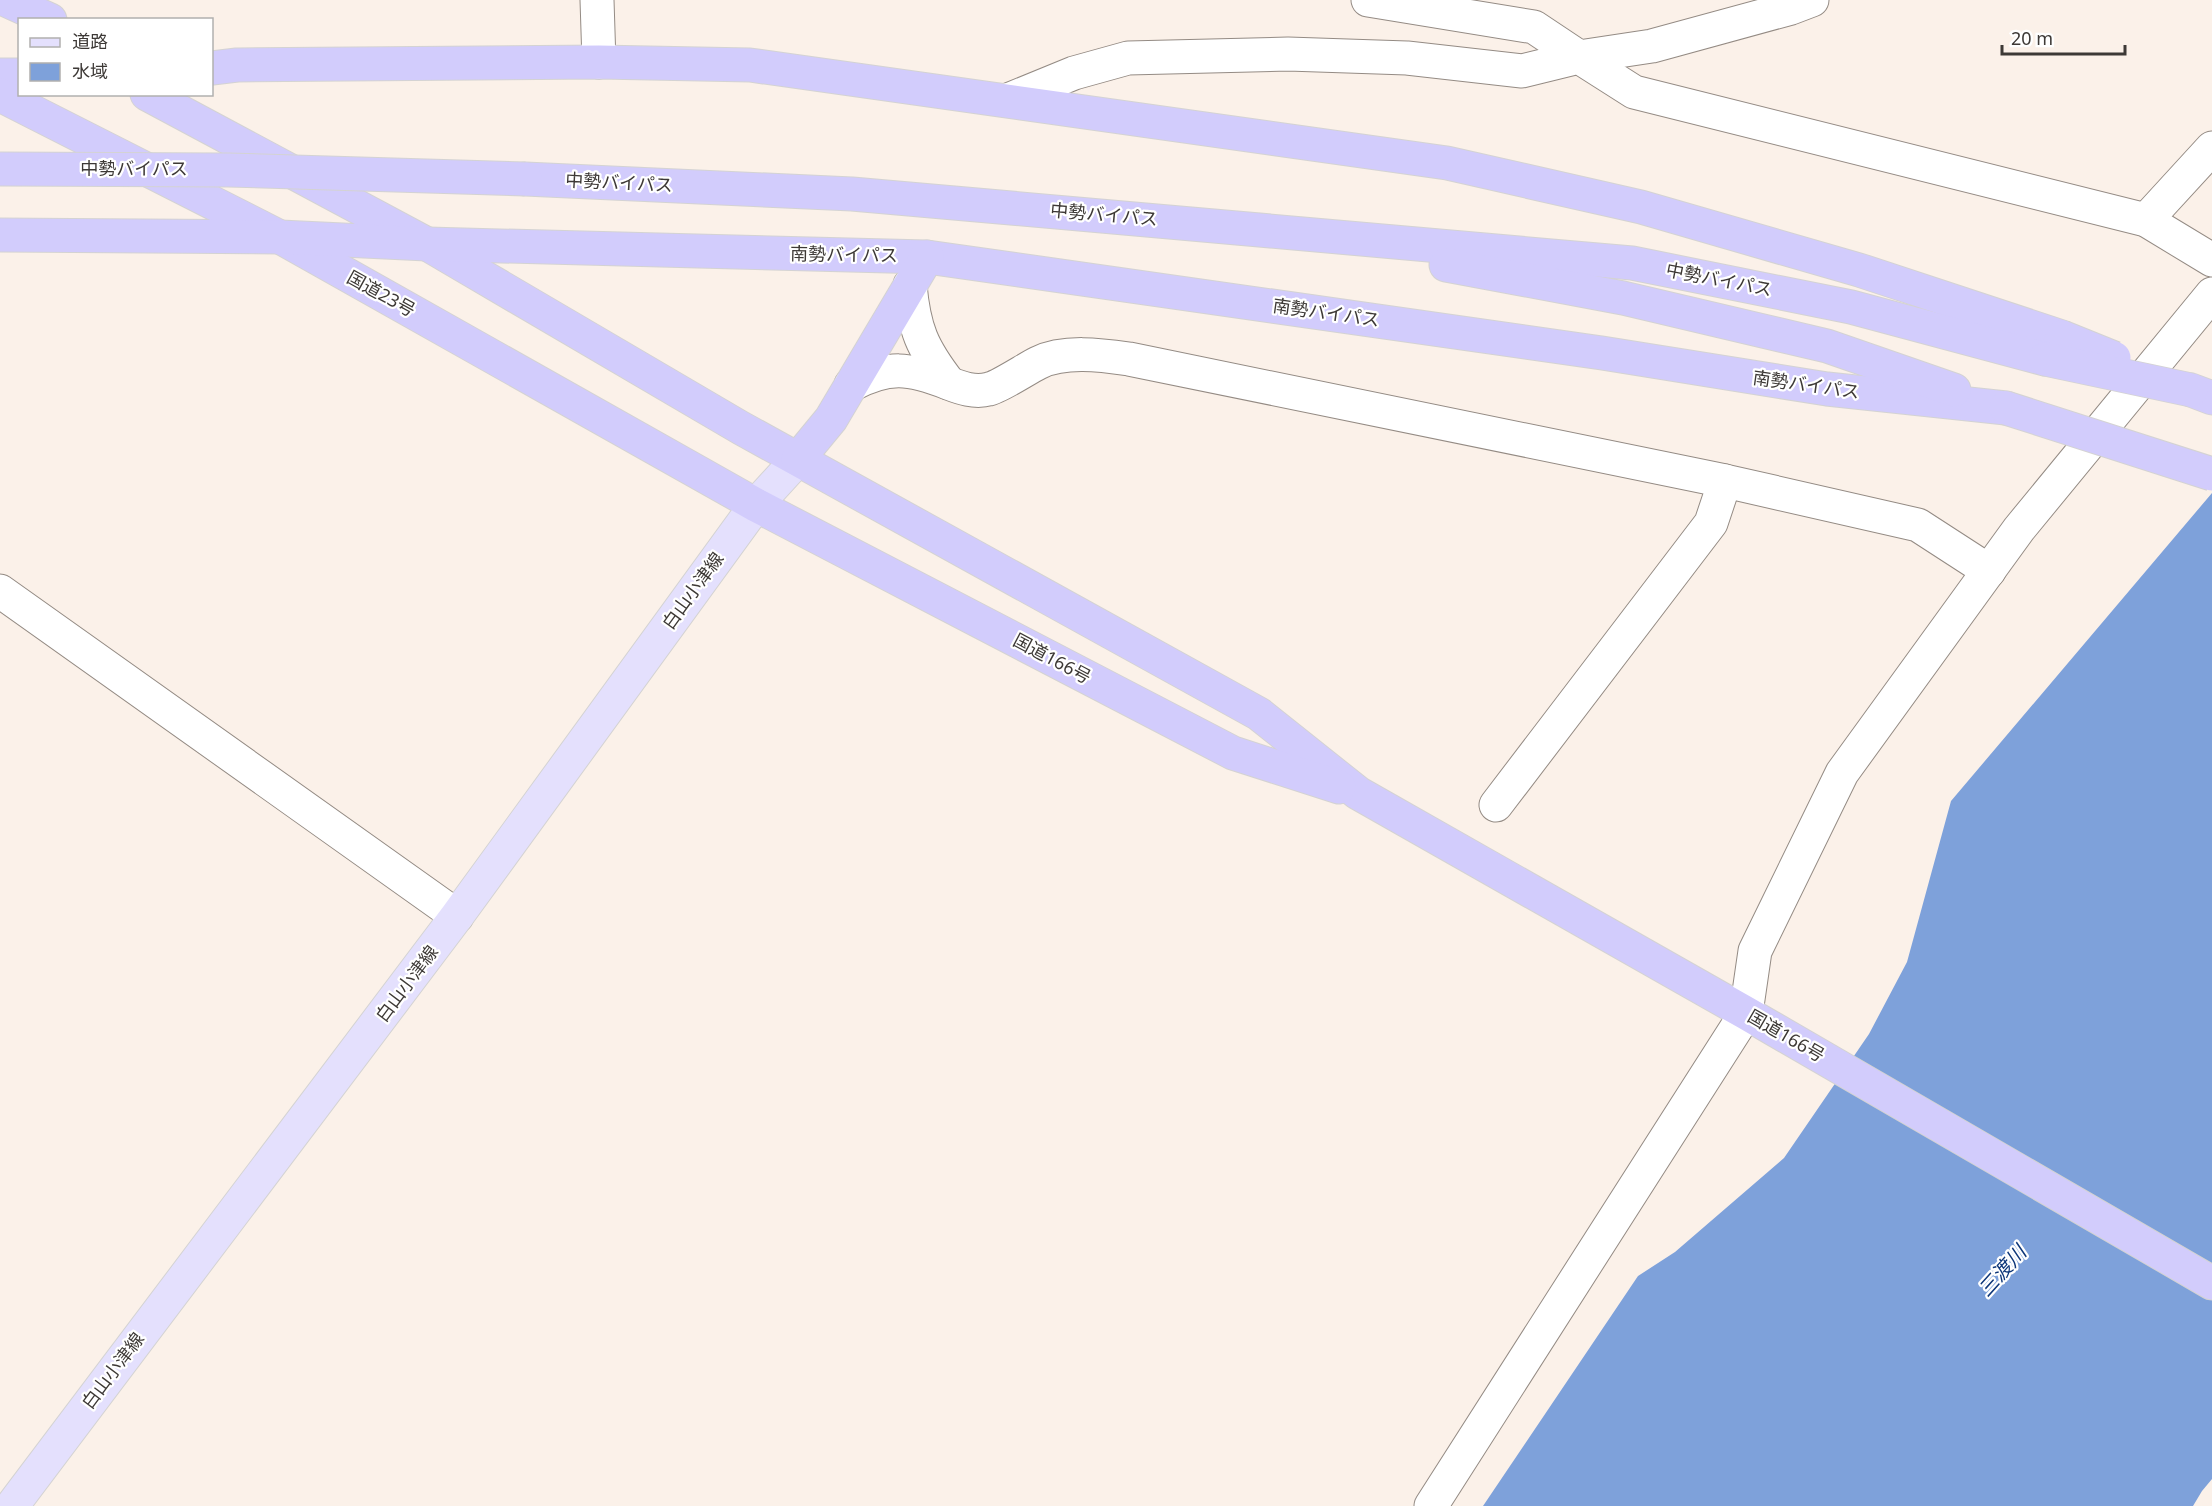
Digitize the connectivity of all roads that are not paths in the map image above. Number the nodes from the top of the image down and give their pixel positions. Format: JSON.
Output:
{"nodes":[{"id":1,"x":6,"y":0,"type":"edge"},
{"id":2,"x":597,"y":0,"type":"edge"},
{"id":3,"x":1368,"y":0,"type":"edge"},
{"id":4,"x":1812,"y":0,"type":"edge"},
{"id":5,"x":0,"y":9,"type":"edge"},
{"id":6,"x":46,"y":18,"type":"edge"},
{"id":7,"x":18,"y":20,"type":"edge"},
{"id":8,"x":1579,"y":57,"type":"junction"},
{"id":9,"x":599,"y":62,"type":"junction"},
{"id":10,"x":220,"y":65,"type":"edge"},
{"id":11,"x":0,"y":75,"type":"edge"},
{"id":12,"x":18,"y":75,"type":"edge"},
{"id":13,"x":0,"y":95,"type":"edge"},
{"id":14,"x":151,"y":96,"type":"edge"},
{"id":15,"x":1008,"y":100,"type":"junction"},
{"id":16,"x":2212,"y":148,"type":"edge"},
{"id":17,"x":0,"y":169,"type":"edge"},
{"id":18,"x":2146,"y":220,"type":"junction"},
{"id":19,"x":1238,"y":227,"type":"junction"},
{"id":20,"x":0,"y":235,"type":"edge"},
{"id":21,"x":280,"y":237,"type":"junction"},
{"id":22,"x":427,"y":244,"type":"junction"},
{"id":23,"x":927,"y":257,"type":"junction"},
{"id":24,"x":2212,"y":260,"type":"edge"},
{"id":25,"x":910,"y":285,"type":"junction"},
{"id":26,"x":2212,"y":294,"type":"edge"},
{"id":27,"x":2054,"y":348,"type":"junction"},
{"id":28,"x":949,"y":383,"type":"junction"},
{"id":29,"x":851,"y":385,"type":"junction"},
{"id":30,"x":2201,"y":394,"type":"edge"},
{"id":31,"x":2006,"y":408,"type":"junction"},
{"id":32,"x":798,"y":459,"type":"junction"},
{"id":33,"x":2212,"y":474,"type":"edge"},
{"id":34,"x":1725,"y":481,"type":"junction"},
{"id":35,"x":756,"y":504,"type":"junction"},
{"id":36,"x":1989,"y":570,"type":"junction"},
{"id":37,"x":0,"y":591,"type":"edge"},
{"id":38,"x":1358,"y":793,"type":"junction"},
{"id":39,"x":1496,"y":805,"type":"dead end"},
{"id":40,"x":457,"y":916,"type":"junction"},
{"id":41,"x":1746,"y":1013,"type":"junction"},
{"id":42,"x":2212,"y":1283,"type":"edge"},
{"id":43,"x":12,"y":1506,"type":"edge"},
{"id":44,"x":1431,"y":1506,"type":"edge"}],
"edges":[{"from":1,"to":6,"type":"highway"},
{"from":2,"to":9,"type":"street"},
{"from":3,"to":8,"type":"street"},
{"from":4,"to":8,"type":"street"},
{"from":5,"to":7,"type":"highway"},
{"from":8,"to":15,"type":"street"},
{"from":8,"to":18,"type":"street"},
{"from":9,"to":10,"type":"highway"},
{"from":9,"to":15,"type":"highway"},
{"from":11,"to":12,"type":"highway"},
{"from":13,"to":21,"type":"highway","name":"国道23号"},
{"from":14,"to":22,"type":"highway"},
{"from":15,"to":27,"type":"highway"},
{"from":16,"to":18,"type":"street"},
{"from":17,"to":19,"type":"highway","name":"中勢バイパス","bridge":true},
{"from":18,"to":24,"type":"street"},
{"from":19,"to":27,"type":"highway","name":"中勢バイパス"},
{"from":19,"to":31,"type":"highway","name":"中勢バイパス"},
{"from":20,"to":21,"type":"highway","name":"南勢バイパス"},
{"from":21,"to":22,"type":"highway","name":"南勢バイパス"},
{"from":21,"to":35,"type":"highway","name":"国道23号"},
{"from":22,"to":23,"type":"highway","name":"南勢バイパス"},
{"from":22,"to":32,"type":"highway"},
{"from":23,"to":25,"type":"highway"},
{"from":23,"to":31,"type":"highway","name":"南勢バイパス"},
{"from":25,"to":28,"type":"street"},
{"from":25,"to":29,"type":"highway"},
{"from":26,"to":36,"type":"street"},
{"from":27,"to":30,"type":"highway","name":"中勢バイパス","bridge":true},
{"from":28,"to":29,"type":"street"},
{"from":28,"to":34,"type":"street"},
{"from":29,"to":32,"type":"highway"},
{"from":31,"to":33,"type":"highway","name":"南勢バイパス","bridge":true},
{"from":32,"to":35,"type":"main road","name":"白山小津線"},
{"from":32,"to":38,"type":"highway","name":"国道166号"},
{"from":34,"to":36,"type":"street"},
{"from":34,"to":39,"type":"street"},
{"from":35,"to":38,"type":"highway","name":"国道166号"},
{"from":35,"to":40,"type":"main road","name":"白山小津線"},
{"from":36,"to":41,"type":"street"},
{"from":37,"to":40,"type":"street"},
{"from":38,"to":41,"type":"highway","name":"国道166号"},
{"from":40,"to":43,"type":"main road","name":"白山小津線"},
{"from":41,"to":42,"type":"highway","name":"国道166号"},
{"from":41,"to":44,"type":"street"}]}
